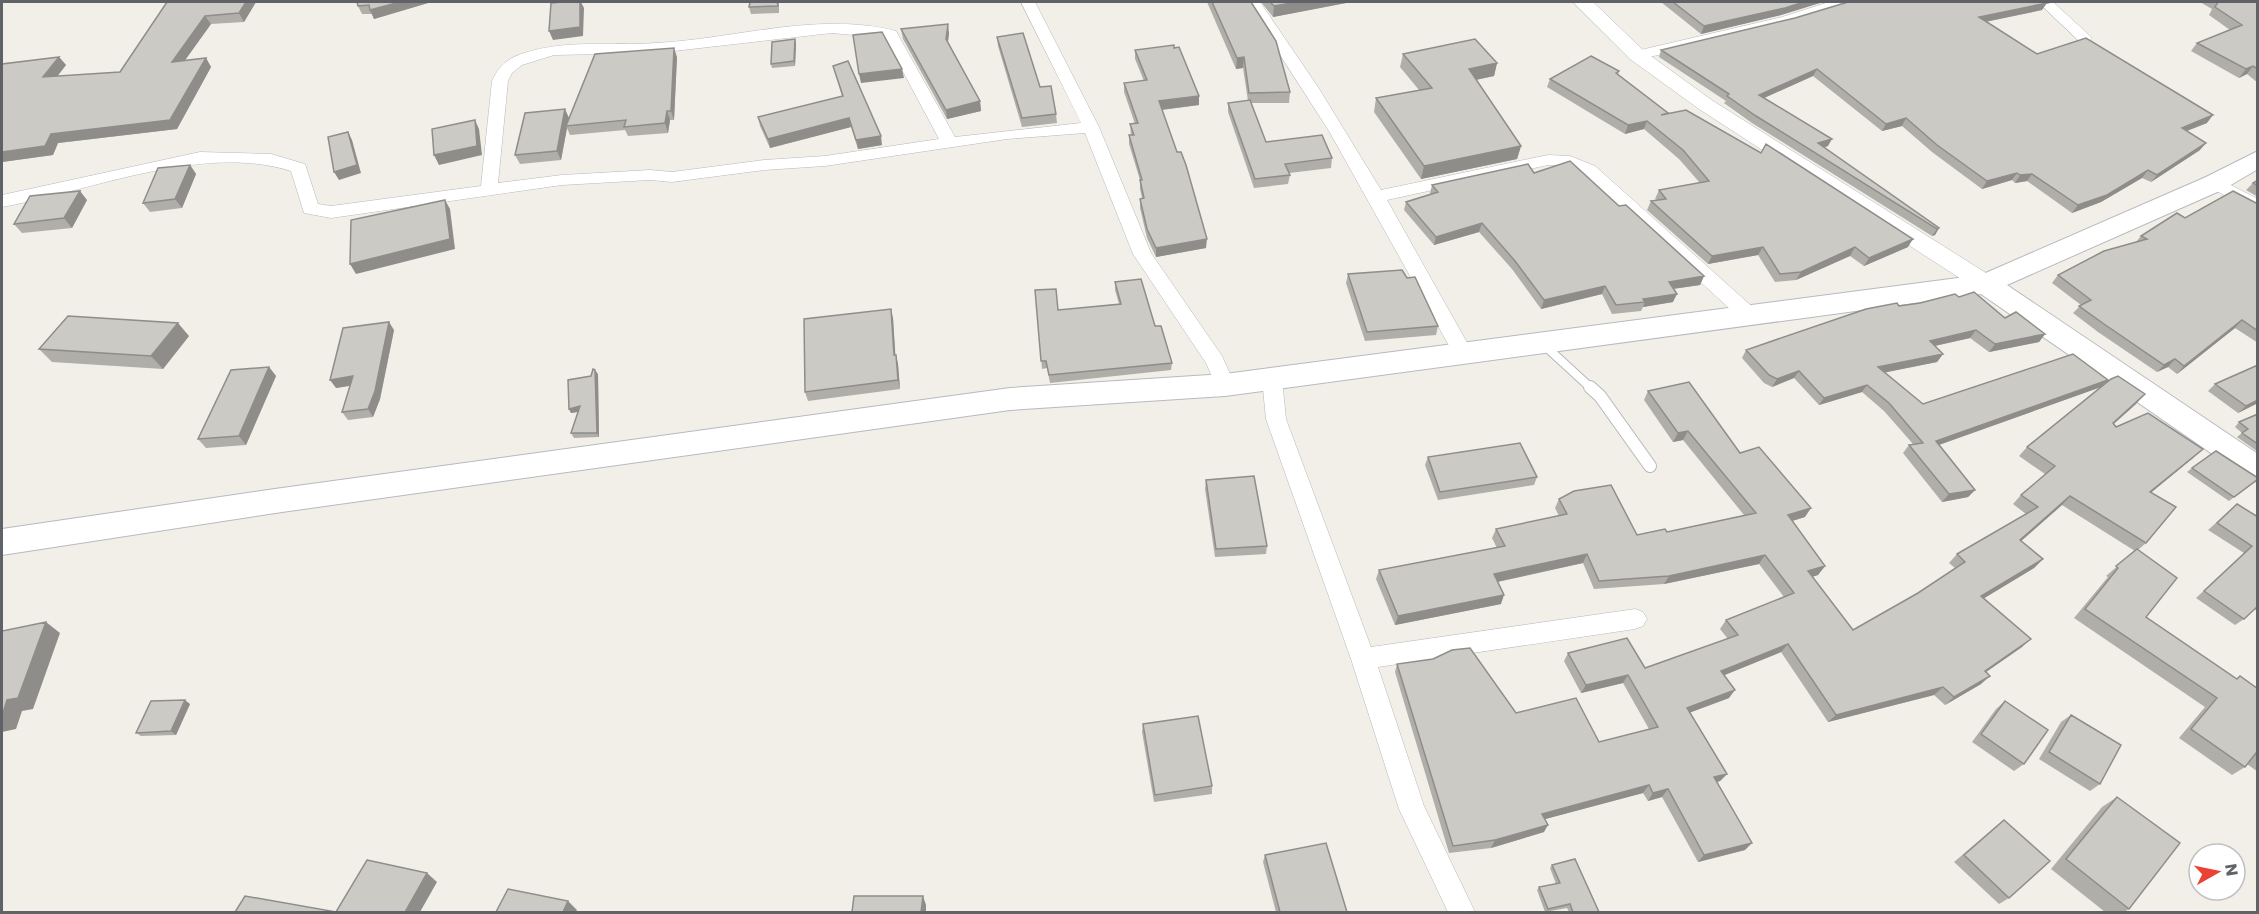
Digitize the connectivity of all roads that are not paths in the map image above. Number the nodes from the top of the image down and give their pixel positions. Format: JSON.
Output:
{"nodes":[{"id":1,"x":1028,"y":2,"type":"edge"},
{"id":2,"x":1253,"y":2,"type":"edge"},
{"id":3,"x":1583,"y":2,"type":"edge"},
{"id":4,"x":1844,"y":2,"type":"edge"},
{"id":5,"x":2045,"y":2,"type":"edge"},
{"id":6,"x":2084,"y":38,"type":"edge"},
{"id":7,"x":1637,"y":55,"type":"junction"},
{"id":8,"x":1091,"y":127,"type":"junction"},
{"id":9,"x":950,"y":143,"type":"junction"},
{"id":10,"x":2258,"y":158,"type":"edge"},
{"id":11,"x":2215,"y":183,"type":"junction"},
{"id":12,"x":489,"y":190,"type":"junction"},
{"id":13,"x":1376,"y":197,"type":"junction"},
{"id":14,"x":2,"y":201,"type":"edge"},
{"id":15,"x":2258,"y":207,"type":"edge"},
{"id":16,"x":1986,"y":284,"type":"junction"},
{"id":17,"x":1750,"y":316,"type":"junction"},
{"id":18,"x":1543,"y":344,"type":"junction"},
{"id":19,"x":1464,"y":355,"type":"junction"},
{"id":20,"x":1272,"y":379,"type":"junction"},
{"id":21,"x":1225,"y":385,"type":"junction"},
{"id":22,"x":1650,"y":466,"type":"dead end"},
{"id":23,"x":2258,"y":470,"type":"edge"},
{"id":24,"x":2,"y":542,"type":"edge"},
{"id":25,"x":1635,"y":619,"type":"dead end"},
{"id":26,"x":1363,"y":659,"type":"junction"},
{"id":27,"x":1462,"y":912,"type":"edge"}],
"edges":[{"from":1,"to":8,"type":"street"},
{"from":2,"to":13,"type":"street"},
{"from":3,"to":7,"type":"street"},
{"from":4,"to":7,"type":"street"},
{"from":5,"to":6,"type":"street"},
{"from":7,"to":16,"type":"street"},
{"from":8,"to":9,"type":"street"},
{"from":8,"to":21,"type":"street"},
{"from":9,"to":12,"type":"street"},
{"from":9,"to":12,"type":"street"},
{"from":10,"to":11,"type":"main road"},
{"from":11,"to":15,"type":"street"},
{"from":11,"to":16,"type":"main road"},
{"from":12,"to":14,"type":"street"},
{"from":13,"to":17,"type":"street"},
{"from":13,"to":19,"type":"street"},
{"from":16,"to":17,"type":"main road"},
{"from":16,"to":23,"type":"main road"},
{"from":17,"to":18,"type":"main road"},
{"from":18,"to":19,"type":"main road"},
{"from":18,"to":22,"type":"lane"},
{"from":19,"to":20,"type":"main road"},
{"from":20,"to":21,"type":"main road"},
{"from":20,"to":26,"type":"street"},
{"from":21,"to":24,"type":"main road"},
{"from":25,"to":26,"type":"street"},
{"from":26,"to":27,"type":"street"}]}
